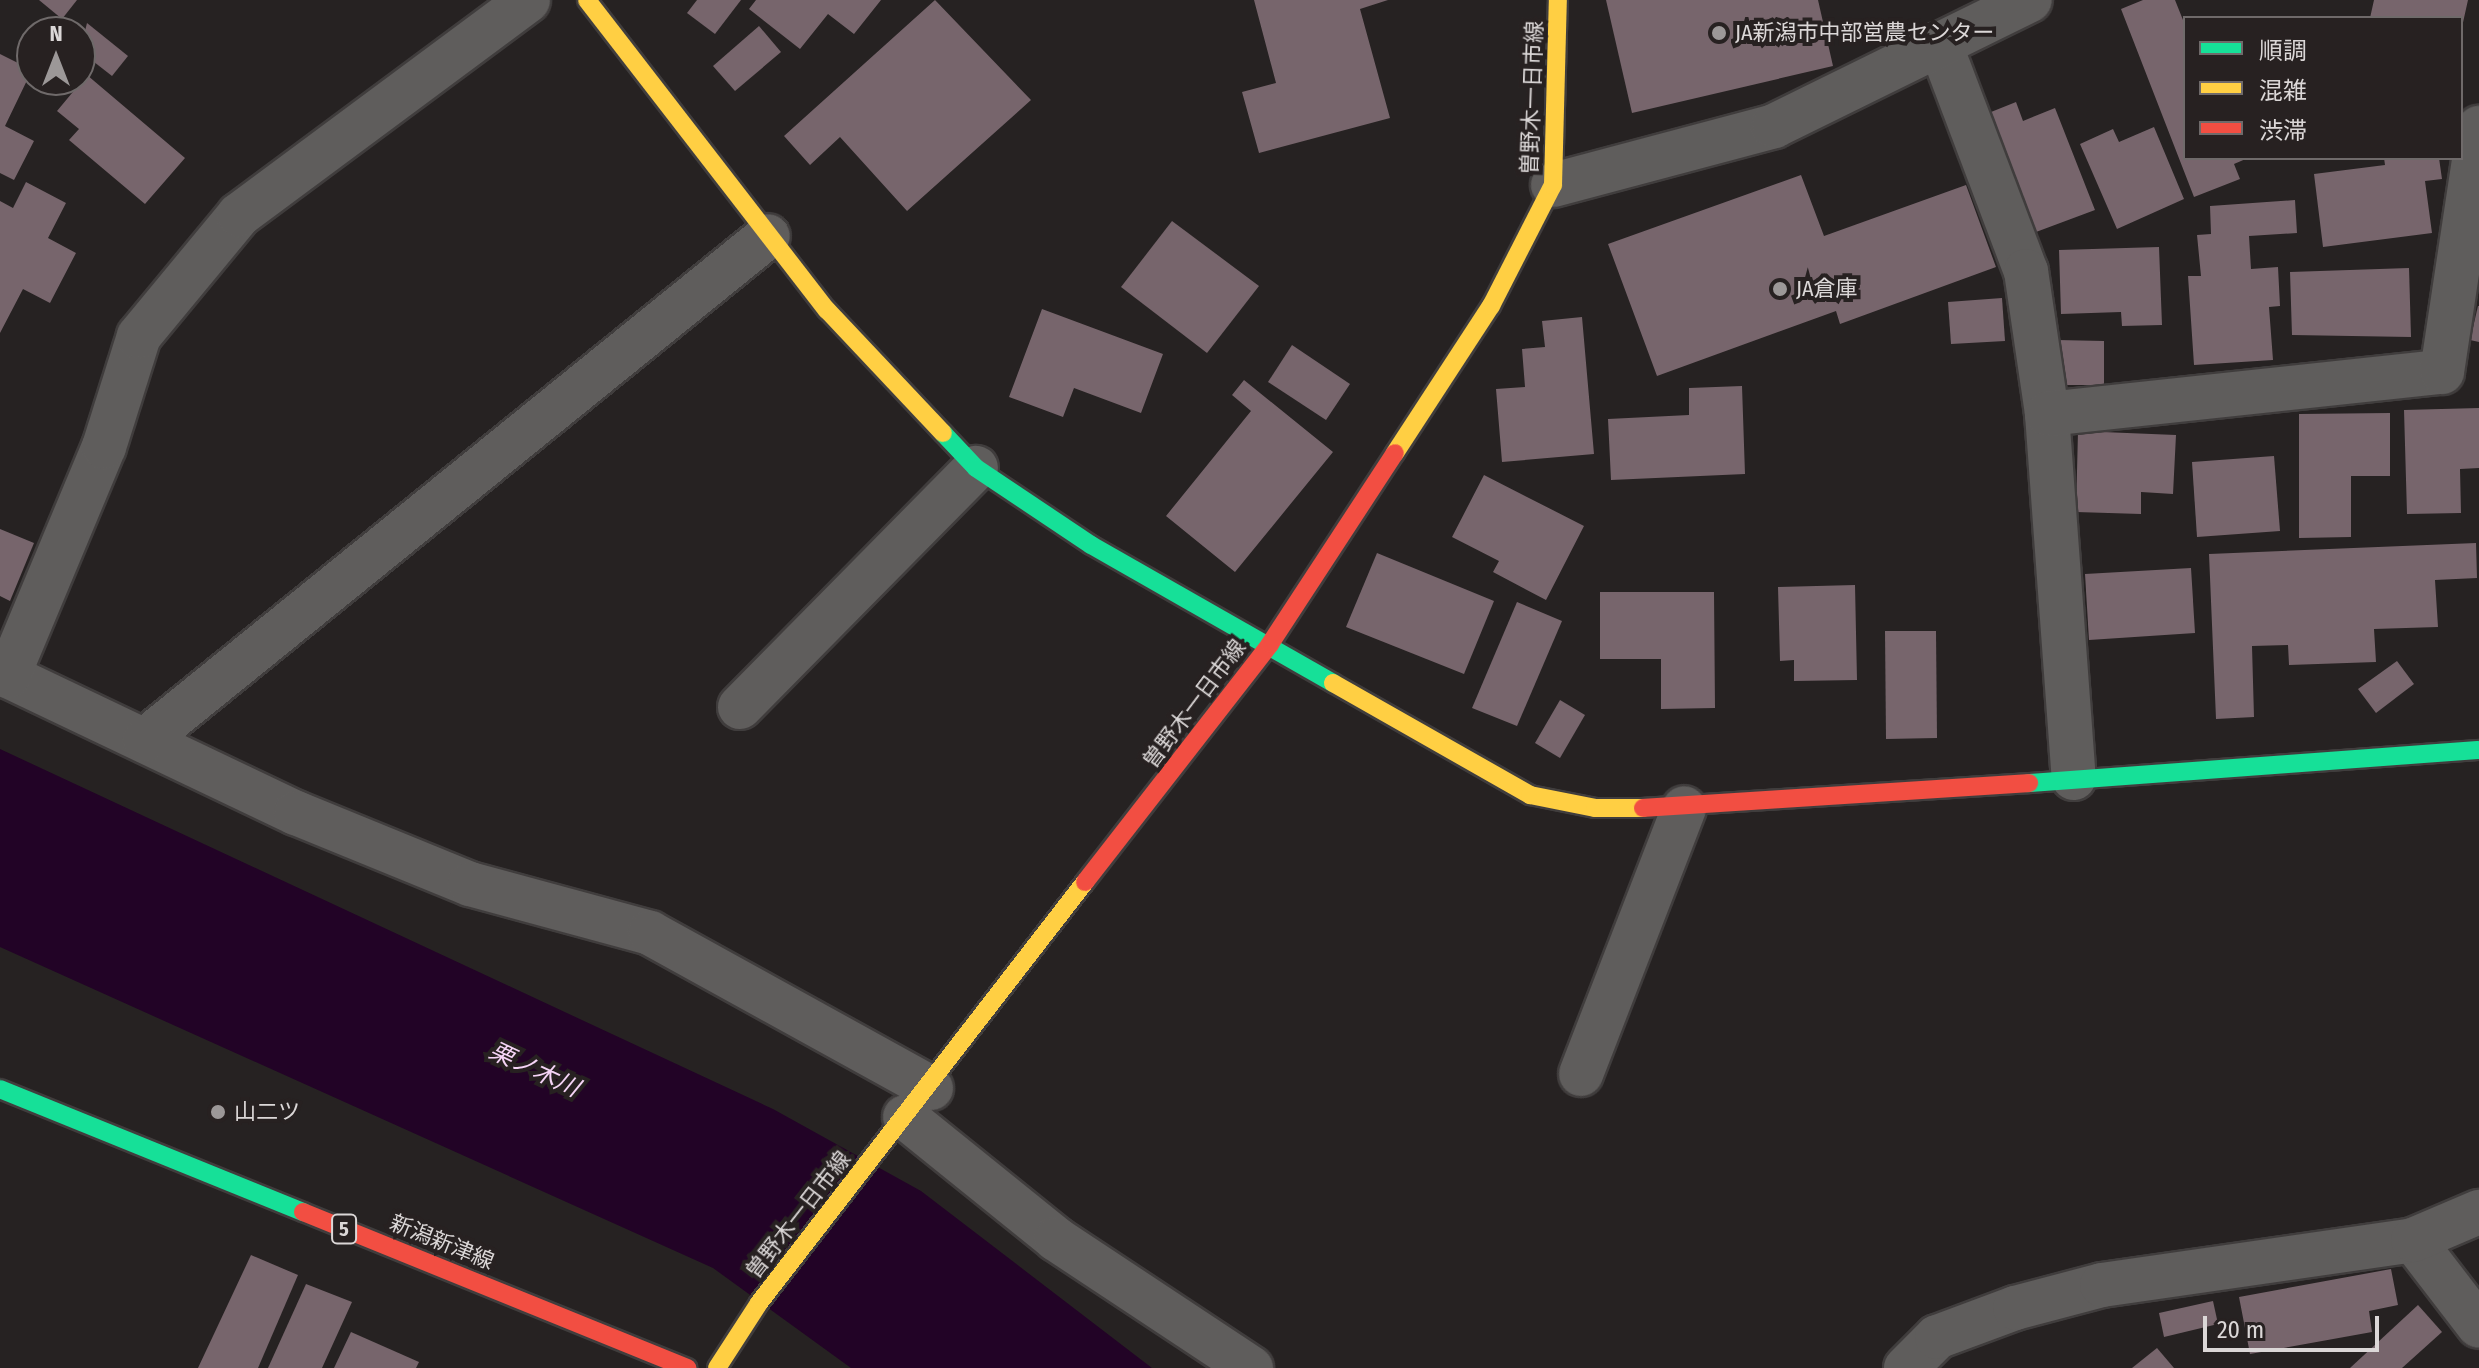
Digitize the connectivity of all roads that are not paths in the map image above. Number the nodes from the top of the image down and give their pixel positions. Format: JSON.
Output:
{"nodes":[{"id":1,"x":528,"y":0,"type":"edge"},
{"id":2,"x":587,"y":0,"type":"edge"},
{"id":3,"x":1558,"y":0,"type":"edge"},
{"id":4,"x":2030,"y":0,"type":"edge"},
{"id":5,"x":1940,"y":44,"type":"junction"},
{"id":6,"x":2479,"y":128,"type":"edge"},
{"id":7,"x":1553,"y":185,"type":"junction"},
{"id":8,"x":768,"y":236,"type":"junction"},
{"id":9,"x":2047,"y":414,"type":"junction"},
{"id":10,"x":976,"y":468,"type":"junction"},
{"id":11,"x":1270,"y":644,"type":"junction"},
{"id":12,"x":4,"y":674,"type":"edge"},
{"id":13,"x":740,"y":707,"type":"dead end"},
{"id":14,"x":145,"y":740,"type":"junction"},
{"id":15,"x":2479,"y":750,"type":"edge"},
{"id":16,"x":2074,"y":778,"type":"junction"},
{"id":17,"x":1684,"y":808,"type":"junction"},
{"id":18,"x":1581,"y":1074,"type":"dead end"},
{"id":19,"x":0,"y":1089,"type":"edge"},
{"id":20,"x":905,"y":1119,"type":"junction"},
{"id":21,"x":2479,"y":1212,"type":"edge"},
{"id":22,"x":2413,"y":1240,"type":"junction"},
{"id":23,"x":2479,"y":1326,"type":"edge"},
{"id":24,"x":688,"y":1368,"type":"edge"},
{"id":25,"x":717,"y":1368,"type":"edge"},
{"id":26,"x":1251,"y":1368,"type":"edge"},
{"id":27,"x":1906,"y":1368,"type":"edge"}],
"edges":[{"from":1,"to":12,"type":"street"},
{"from":2,"to":8,"type":"main road"},
{"from":3,"to":7,"type":"main road","name":"曽野木一日市線"},
{"from":4,"to":5,"type":"street"},
{"from":5,"to":7,"type":"street"},
{"from":5,"to":9,"type":"street"},
{"from":6,"to":9,"type":"street"},
{"from":7,"to":11,"type":"main road","name":"曽野木一日市線"},
{"from":8,"to":10,"type":"main road"},
{"from":8,"to":14,"type":"street"},
{"from":9,"to":16,"type":"street"},
{"from":10,"to":11,"type":"main road"},
{"from":10,"to":13,"type":"street"},
{"from":11,"to":17,"type":"main road"},
{"from":11,"to":20,"type":"main road","name":"曽野木一日市線"},
{"from":12,"to":14,"type":"street"},
{"from":14,"to":20,"type":"street"},
{"from":15,"to":16,"type":"main road"},
{"from":16,"to":17,"type":"main road"},
{"from":17,"to":18,"type":"street"},
{"from":19,"to":24,"type":"main road","name":"新潟新津線","number":"5"},
{"from":20,"to":25,"type":"main road","name":"曽野木一日市線"},
{"from":20,"to":26,"type":"street"},
{"from":21,"to":22,"type":"street"},
{"from":22,"to":23,"type":"street"},
{"from":22,"to":27,"type":"street"}]}
